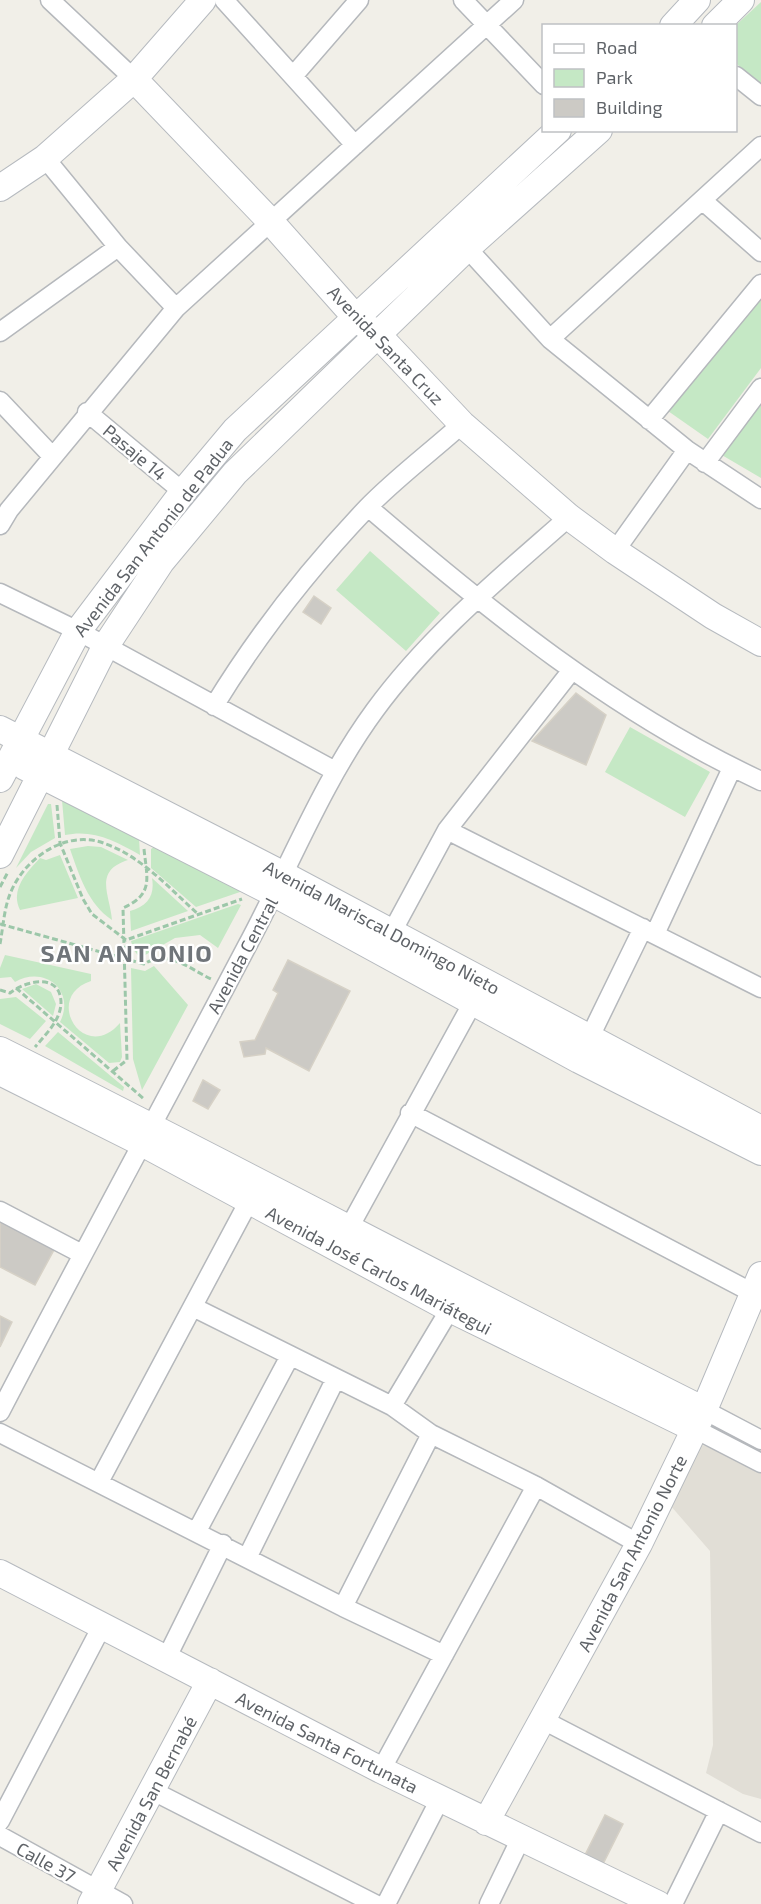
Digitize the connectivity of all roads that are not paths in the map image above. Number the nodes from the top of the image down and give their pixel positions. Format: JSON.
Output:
{"nodes":[{"id":1,"x":50,"y":0,"type":"edge"},
{"id":2,"x":203,"y":0,"type":"edge"},
{"id":3,"x":224,"y":0,"type":"edge"},
{"id":4,"x":359,"y":0,"type":"edge"},
{"id":5,"x":464,"y":0,"type":"edge"},
{"id":6,"x":514,"y":0,"type":"edge"},
{"id":7,"x":697,"y":0,"type":"edge"},
{"id":8,"x":741,"y":0,"type":"edge"},
{"id":9,"x":675,"y":24,"type":"edge"},
{"id":10,"x":717,"y":24,"type":"edge"},
{"id":11,"x":487,"y":26,"type":"junction"},
{"id":12,"x":294,"y":75,"type":"junction"},
{"id":13,"x":737,"y":78,"type":"edge"},
{"id":14,"x":134,"y":79,"type":"junction"},
{"id":15,"x":542,"y":85,"type":"edge"},
{"id":16,"x":761,"y":96,"type":"edge"},
{"id":17,"x":556,"y":132,"type":"edge"},
{"id":18,"x":597,"y":132,"type":"edge"},
{"id":19,"x":355,"y":145,"type":"junction"},
{"id":20,"x":761,"y":146,"type":"edge"},
{"id":21,"x":45,"y":158,"type":"junction"},
{"id":22,"x":0,"y":188,"type":"edge"},
{"id":23,"x":702,"y":200,"type":"junction"},
{"id":24,"x":271,"y":222,"type":"junction"},
{"id":25,"x":118,"y":247,"type":"junction"},
{"id":26,"x":467,"y":248,"type":"junction"},
{"id":27,"x":761,"y":252,"type":"edge"},
{"id":28,"x":761,"y":284,"type":"edge"},
{"id":29,"x":176,"y":308,"type":"junction"},
{"id":30,"x":357,"y":319,"type":"junction"},
{"id":31,"x":0,"y":332,"type":"edge"},
{"id":32,"x":378,"y":335,"type":"junction"},
{"id":33,"x":550,"y":339,"type":"junction"},
{"id":34,"x":761,"y":388,"type":"edge"},
{"id":35,"x":0,"y":401,"type":"edge"},
{"id":36,"x":87,"y":412,"type":"junction"},
{"id":37,"x":649,"y":420,"type":"junction"},
{"id":38,"x":462,"y":424,"type":"junction"},
{"id":39,"x":687,"y":450,"type":"junction"},
{"id":40,"x":52,"y":456,"type":"junction"},
{"id":41,"x":705,"y":463,"type":"junction"},
{"id":42,"x":183,"y":492,"type":"junction"},
{"id":43,"x":761,"y":498,"type":"edge"},
{"id":44,"x":368,"y":507,"type":"junction"},
{"id":45,"x":3,"y":511,"type":"edge"},
{"id":46,"x":569,"y":517,"type":"junction"},
{"id":47,"x":615,"y":551,"type":"junction"},
{"id":48,"x":0,"y":593,"type":"edge"},
{"id":49,"x":476,"y":600,"type":"junction"},
{"id":50,"x":78,"y":631,"type":"junction"},
{"id":51,"x":761,"y":643,"type":"edge"},
{"id":52,"x":105,"y":648,"type":"junction"},
{"id":53,"x":572,"y":670,"type":"junction"},
{"id":54,"x":214,"y":706,"type":"junction"},
{"id":55,"x":6,"y":752,"type":"edge"},
{"id":56,"x":47,"y":764,"type":"junction"},
{"id":57,"x":732,"y":768,"type":"junction"},
{"id":58,"x":335,"y":771,"type":"junction"},
{"id":59,"x":761,"y":781,"type":"edge"},
{"id":60,"x":447,"y":830,"type":"junction"},
{"id":61,"x":6,"y":860,"type":"edge"},
{"id":62,"x":270,"y":888,"type":"junction"},
{"id":63,"x":649,"y":931,"type":"junction"},
{"id":64,"x":386,"y":942,"type":"junction"},
{"id":65,"x":759,"y":982,"type":"edge"},
{"id":66,"x":479,"y":991,"type":"junction"},
{"id":67,"x":591,"y":1036,"type":"junction"},
{"id":68,"x":0,"y":1050,"type":"edge"},
{"id":69,"x":579,"y":1060,"type":"junction"},
{"id":70,"x":0,"y":1072,"type":"edge"},
{"id":71,"x":410,"y":1113,"type":"junction"},
{"id":72,"x":147,"y":1124,"type":"junction"},
{"id":73,"x":761,"y":1129,"type":"edge"},
{"id":74,"x":761,"y":1152,"type":"edge"},
{"id":75,"x":249,"y":1201,"type":"junction"},
{"id":76,"x":0,"y":1211,"type":"edge"},
{"id":77,"x":344,"y":1238,"type":"junction"},
{"id":78,"x":82,"y":1254,"type":"junction"},
{"id":79,"x":757,"y":1284,"type":"edge"},
{"id":80,"x":471,"y":1294,"type":"junction"},
{"id":81,"x":193,"y":1307,"type":"junction"},
{"id":82,"x":450,"y":1309,"type":"junction"},
{"id":83,"x":290,"y":1356,"type":"junction"},
{"id":84,"x":336,"y":1378,"type":"junction"},
{"id":85,"x":392,"y":1406,"type":"junction"},
{"id":86,"x":0,"y":1412,"type":"edge"},
{"id":87,"x":699,"y":1419,"type":"junction"},
{"id":88,"x":0,"y":1432,"type":"edge"},
{"id":89,"x":431,"y":1434,"type":"junction"},
{"id":90,"x":761,"y":1440,"type":"edge"},
{"id":91,"x":761,"y":1463,"type":"edge"},
{"id":92,"x":99,"y":1482,"type":"junction"},
{"id":93,"x":536,"y":1486,"type":"junction"},
{"id":94,"x":197,"y":1531,"type":"junction"},
{"id":95,"x":223,"y":1544,"type":"junction"},
{"id":96,"x":639,"y":1544,"type":"junction"},
{"id":97,"x":248,"y":1556,"type":"junction"},
{"id":98,"x":3,"y":1580,"type":"edge"},
{"id":99,"x":343,"y":1607,"type":"junction"},
{"id":100,"x":102,"y":1626,"type":"junction"},
{"id":101,"x":444,"y":1655,"type":"junction"},
{"id":102,"x":166,"y":1659,"type":"junction"},
{"id":103,"x":210,"y":1681,"type":"junction"},
{"id":104,"x":543,"y":1720,"type":"junction"},
{"id":105,"x":381,"y":1770,"type":"junction"},
{"id":106,"x":153,"y":1791,"type":"junction"},
{"id":107,"x":440,"y":1799,"type":"junction"},
{"id":108,"x":719,"y":1811,"type":"junction"},
{"id":109,"x":0,"y":1821,"type":"edge"},
{"id":110,"x":486,"y":1822,"type":"junction"},
{"id":111,"x":761,"y":1833,"type":"edge"},
{"id":112,"x":0,"y":1836,"type":"edge"},
{"id":113,"x":521,"y":1838,"type":"junction"},
{"id":114,"x":95,"y":1897,"type":"edge"},
{"id":115,"x":123,"y":1904,"type":"edge"},
{"id":116,"x":375,"y":1904,"type":"edge"},
{"id":117,"x":386,"y":1904,"type":"edge"},
{"id":118,"x":489,"y":1904,"type":"edge"},
{"id":119,"x":658,"y":1904,"type":"edge"},
{"id":120,"x":673,"y":1904,"type":"edge"}],
"edges":[{"from":1,"to":14,"type":"street","name":"Avenida Santa Cruz"},
{"from":2,"to":14,"type":"street"},
{"from":3,"to":12,"type":"street"},
{"from":4,"to":12,"type":"street"},
{"from":5,"to":11,"type":"street"},
{"from":6,"to":11,"type":"street"},
{"from":7,"to":9,"type":"street"},
{"from":8,"to":10,"type":"street"},
{"from":11,"to":15,"type":"street"},
{"from":11,"to":19,"type":"street"},
{"from":12,"to":19,"type":"street"},
{"from":13,"to":16,"type":"street"},
{"from":14,"to":21,"type":"street"},
{"from":14,"to":24,"type":"street","name":"Avenida Santa Cruz"},
{"from":17,"to":30,"type":"street","name":"Avenida San Antonio de Padua"},
{"from":18,"to":26,"type":"street","name":"Avenida San Antonio de Padua"},
{"from":19,"to":24,"type":"street"},
{"from":20,"to":23,"type":"street"},
{"from":21,"to":22,"type":"street"},
{"from":21,"to":25,"type":"street"},
{"from":23,"to":27,"type":"street"},
{"from":23,"to":33,"type":"street"},
{"from":24,"to":29,"type":"street"},
{"from":24,"to":30,"type":"street","name":"Avenida Santa Cruz"},
{"from":25,"to":29,"type":"street"},
{"from":25,"to":31,"type":"street"},
{"from":26,"to":32,"type":"street","name":"Avenida San Antonio de Padua"},
{"from":26,"to":33,"type":"street"},
{"from":28,"to":37,"type":"street"},
{"from":29,"to":36,"type":"street"},
{"from":30,"to":32,"type":"street","name":"Avenida Santa Cruz"},
{"from":30,"to":42,"type":"street","name":"Avenida San Antonio de Padua"},
{"from":32,"to":38,"type":"street","name":"Avenida Santa Cruz"},
{"from":32,"to":52,"type":"street","name":"Avenida San Antonio de Padua"},
{"from":33,"to":37,"type":"street"},
{"from":34,"to":41,"type":"street"},
{"from":35,"to":40,"type":"street"},
{"from":36,"to":40,"type":"street"},
{"from":36,"to":42,"type":"street","name":"Pasaje 14"},
{"from":37,"to":39,"type":"street"},
{"from":38,"to":44,"type":"street"},
{"from":38,"to":46,"type":"street","name":"Avenida Santa Cruz"},
{"from":39,"to":41,"type":"street"},
{"from":39,"to":47,"type":"street"},
{"from":40,"to":45,"type":"street"},
{"from":41,"to":43,"type":"street"},
{"from":42,"to":50,"type":"street","name":"Avenida San Antonio de Padua"},
{"from":44,"to":49,"type":"street"},
{"from":44,"to":54,"type":"street"},
{"from":46,"to":47,"type":"street","name":"Avenida Santa Cruz"},
{"from":46,"to":49,"type":"street","name":"Avenida Central"},
{"from":47,"to":51,"type":"street","name":"Avenida Santa Cruz"},
{"from":48,"to":50,"type":"street"},
{"from":49,"to":53,"type":"street"},
{"from":49,"to":58,"type":"street","name":"Avenida Central"},
{"from":50,"to":52,"type":"street"},
{"from":50,"to":55,"type":"street","name":"Avenida San Antonio de Padua"},
{"from":52,"to":54,"type":"street"},
{"from":52,"to":56,"type":"street","name":"Avenida San Antonio de Padua"},
{"from":53,"to":57,"type":"street"},
{"from":53,"to":60,"type":"street"},
{"from":54,"to":58,"type":"street"},
{"from":55,"to":56,"type":"street","name":"Avenida Mariscal Domingo Nieto"},
{"from":56,"to":61,"type":"street","name":"Avenida San Antonio de Padua"},
{"from":56,"to":62,"type":"street","name":"Avenida Mariscal Domingo Nieto"},
{"from":57,"to":59,"type":"street"},
{"from":57,"to":63,"type":"street"},
{"from":58,"to":62,"type":"street","name":"Avenida Central"},
{"from":60,"to":63,"type":"street"},
{"from":60,"to":64,"type":"street"},
{"from":62,"to":64,"type":"street","name":"Avenida Mariscal Domingo Nieto"},
{"from":62,"to":72,"type":"street","name":"Avenida Central"},
{"from":63,"to":65,"type":"street"},
{"from":63,"to":67,"type":"street"},
{"from":64,"to":66,"type":"street","name":"Avenida Mariscal Domingo Nieto"},
{"from":66,"to":67,"type":"street","name":"Avenida Mariscal Domingo Nieto"},
{"from":66,"to":69,"type":"street","name":"Avenida Mariscal Domingo Nieto"},
{"from":66,"to":71,"type":"street"},
{"from":67,"to":69,"type":"street"},
{"from":67,"to":73,"type":"street","name":"Avenida Mariscal Domingo Nieto"},
{"from":68,"to":72,"type":"street","name":"Avenida José Carlos Mariátegui"},
{"from":69,"to":74,"type":"street","name":"Avenida Mariscal Domingo Nieto"},
{"from":70,"to":72,"type":"street","name":"Avenida José Carlos Mariátegui"},
{"from":71,"to":77,"type":"street"},
{"from":71,"to":79,"type":"street"},
{"from":72,"to":75,"type":"street","name":"Avenida José Carlos Mariátegui"},
{"from":72,"to":77,"type":"street","name":"Avenida José Carlos Mariátegui"},
{"from":72,"to":78,"type":"street","name":"Avenida Central"},
{"from":75,"to":77,"type":"street","name":"Avenida José Carlos Mariátegui"},
{"from":75,"to":81,"type":"street"},
{"from":76,"to":78,"type":"street"},
{"from":77,"to":80,"type":"street","name":"Avenida José Carlos Mariátegui"},
{"from":77,"to":82,"type":"street","name":"Avenida José Carlos Mariátegui"},
{"from":78,"to":86,"type":"street","name":"Avenida Central"},
{"from":79,"to":87,"type":"street","name":"Avenida San Antonio Norte"},
{"from":80,"to":82,"type":"street"},
{"from":80,"to":87,"type":"street","name":"Avenida José Carlos Mariátegui"},
{"from":81,"to":83,"type":"street"},
{"from":81,"to":92,"type":"street"},
{"from":82,"to":85,"type":"street"},
{"from":82,"to":87,"type":"street","name":"Avenida José Carlos Mariátegui"},
{"from":83,"to":84,"type":"street"},
{"from":83,"to":94,"type":"street"},
{"from":84,"to":85,"type":"street"},
{"from":84,"to":97,"type":"street"},
{"from":85,"to":89,"type":"street"},
{"from":87,"to":90,"type":"street","name":"Avenida José Carlos Mariátegui"},
{"from":87,"to":91,"type":"street","name":"Avenida José Carlos Mariátegui"},
{"from":87,"to":96,"type":"street","name":"Avenida San Antonio Norte"},
{"from":88,"to":92,"type":"street"},
{"from":89,"to":93,"type":"street"},
{"from":89,"to":99,"type":"street"},
{"from":92,"to":94,"type":"street"},
{"from":93,"to":96,"type":"street"},
{"from":93,"to":101,"type":"street"},
{"from":94,"to":95,"type":"street"},
{"from":95,"to":97,"type":"street"},
{"from":95,"to":102,"type":"street"},
{"from":96,"to":104,"type":"street","name":"Avenida San Antonio Norte"},
{"from":97,"to":99,"type":"street"},
{"from":98,"to":100,"type":"street","name":"Avenida Santa Fortunata"},
{"from":99,"to":101,"type":"street"},
{"from":100,"to":102,"type":"street","name":"Avenida Santa Fortunata"},
{"from":100,"to":109,"type":"street"},
{"from":101,"to":105,"type":"street"},
{"from":102,"to":103,"type":"street","name":"Avenida Santa Fortunata"},
{"from":103,"to":105,"type":"street","name":"Avenida Santa Fortunata"},
{"from":103,"to":106,"type":"street","name":"Avenida San Bernabé"},
{"from":104,"to":108,"type":"street"},
{"from":104,"to":110,"type":"street","name":"Avenida San Antonio Norte"},
{"from":105,"to":107,"type":"street","name":"Avenida Santa Fortunata"},
{"from":106,"to":114,"type":"street","name":"Avenida San Bernabé"},
{"from":106,"to":116,"type":"street"},
{"from":107,"to":110,"type":"street","name":"Avenida Santa Fortunata"},
{"from":107,"to":117,"type":"street"},
{"from":108,"to":111,"type":"street"},
{"from":108,"to":120,"type":"street"},
{"from":110,"to":113,"type":"street","name":"Avenida Santa Fortunata"},
{"from":112,"to":114,"type":"street","name":"Calle 37"},
{"from":113,"to":118,"type":"street"},
{"from":113,"to":119,"type":"street","name":"Avenida Santa Fortunata"},
{"from":114,"to":115,"type":"street","name":"Calle 37"}]}
